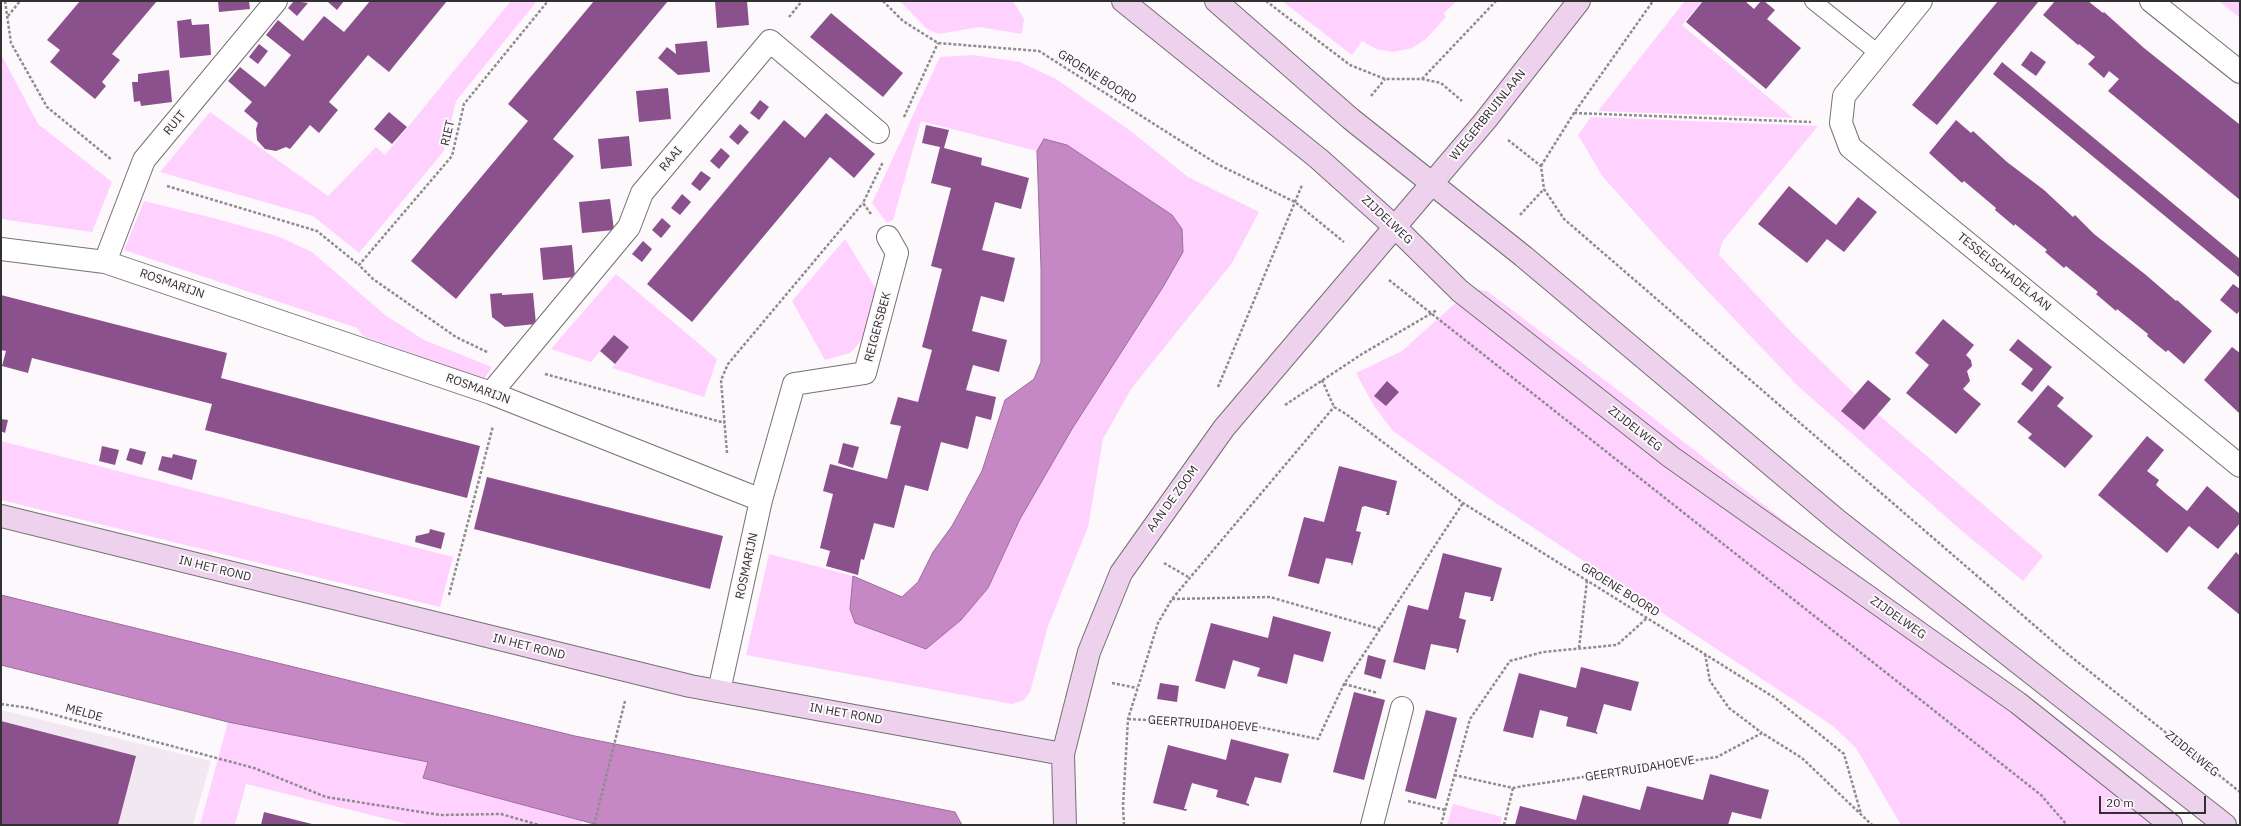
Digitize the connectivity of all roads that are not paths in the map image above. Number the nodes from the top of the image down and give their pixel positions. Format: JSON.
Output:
{"nodes":[{"id":1,"x":276,"y":1,"type":"edge"},
{"id":2,"x":1123,"y":1,"type":"edge"},
{"id":3,"x":1216,"y":1,"type":"edge"},
{"id":4,"x":1579,"y":1,"type":"edge"},
{"id":5,"x":1813,"y":1,"type":"edge"},
{"id":6,"x":1920,"y":1,"type":"edge"},
{"id":7,"x":2151,"y":1,"type":"edge"},
{"id":8,"x":1878,"y":53,"type":"junction"},
{"id":9,"x":2240,"y":72,"type":"edge"},
{"id":10,"x":878,"y":132,"type":"dead end"},
{"id":11,"x":1430,"y":184,"type":"junction"},
{"id":12,"x":1396,"y":228,"type":"junction"},
{"id":13,"x":888,"y":237,"type":"dead end"},
{"id":14,"x":1,"y":249,"type":"edge"},
{"id":15,"x":105,"y":262,"type":"junction"},
{"id":16,"x":496,"y":395,"type":"junction"},
{"id":17,"x":2240,"y":466,"type":"edge"},
{"id":18,"x":761,"y":500,"type":"junction"},
{"id":19,"x":1,"y":516,"type":"edge"},
{"id":20,"x":719,"y":691,"type":"junction"},
{"id":21,"x":1402,"y":708,"type":"dead end"},
{"id":22,"x":1063,"y":754,"type":"junction"},
{"id":23,"x":1064,"y":825,"type":"edge"},
{"id":24,"x":1372,"y":825,"type":"edge"},
{"id":25,"x":2171,"y":825,"type":"edge"},
{"id":26,"x":2225,"y":825,"type":"edge"}],
"edges":[{"from":1,"to":15,"type":"street","name":"RUIT"},
{"from":2,"to":12,"type":"main road","name":"ZIJDELWEG"},
{"from":3,"to":11,"type":"main road"},
{"from":4,"to":11,"type":"main road","name":"WIEGERBRUINLAAN"},
{"from":5,"to":8,"type":"lane"},
{"from":6,"to":8,"type":"street","name":"TESSELSCHADELAAN"},
{"from":7,"to":9,"type":"street"},
{"from":8,"to":17,"type":"street","name":"TESSELSCHADELAAN"},
{"from":10,"to":16,"type":"street","name":"RAAI"},
{"from":11,"to":12,"type":"main road","name":"WIEGERBRUINLAAN"},
{"from":11,"to":26,"type":"main road"},
{"from":12,"to":22,"type":"main road","name":"AAN DE ZOOM"},
{"from":12,"to":25,"type":"main road","name":"ZIJDELWEG"},
{"from":13,"to":18,"type":"street","name":"REIGERSBEK"},
{"from":14,"to":15,"type":"street","name":"ROSMARIJN"},
{"from":15,"to":16,"type":"street","name":"ROSMARIJN"},
{"from":16,"to":18,"type":"street","name":"ROSMARIJN"},
{"from":18,"to":20,"type":"street","name":"ROSMARIJN"},
{"from":19,"to":20,"type":"main road","name":"IN HET ROND"},
{"from":20,"to":22,"type":"main road","name":"IN HET ROND"},
{"from":21,"to":24,"type":"street"},
{"from":22,"to":23,"type":"main road","name":"AAN DE ZOOM"}]}
